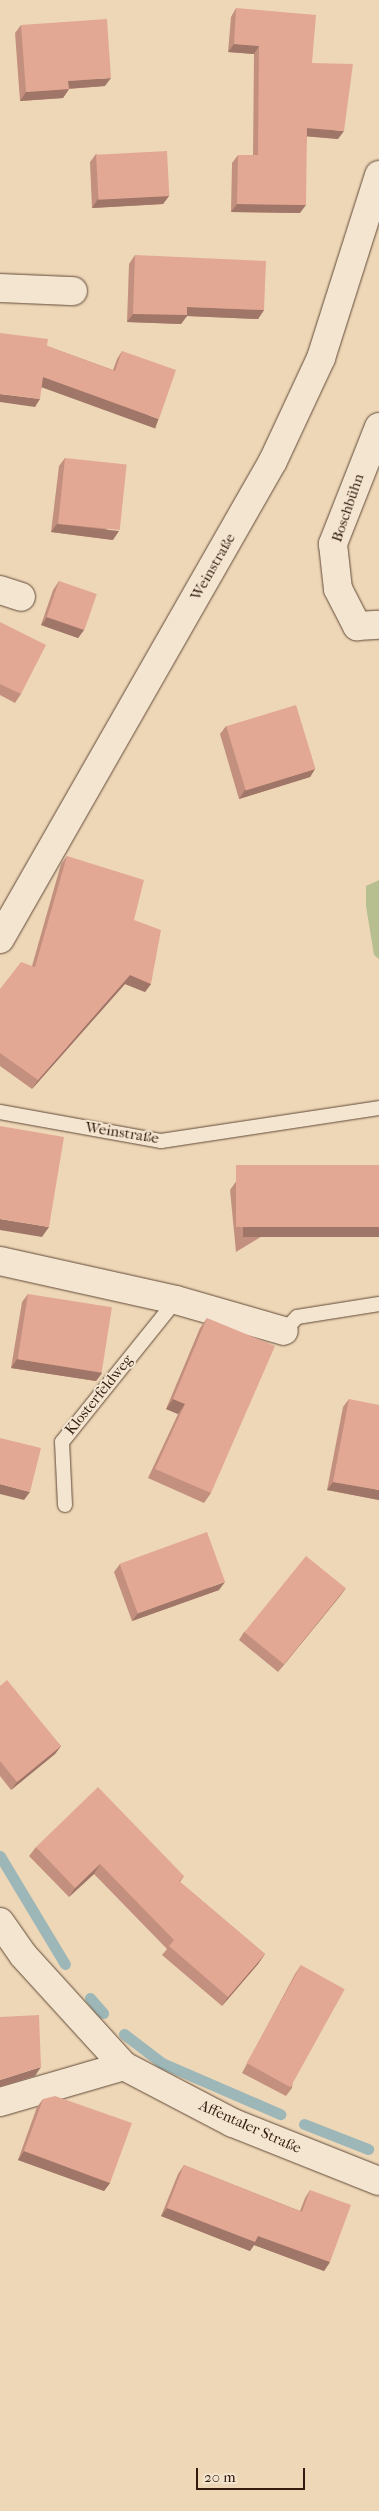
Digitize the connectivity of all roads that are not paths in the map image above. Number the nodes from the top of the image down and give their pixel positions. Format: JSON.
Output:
{"nodes":[{"id":1,"x":379,"y":175,"type":"edge"},
{"id":2,"x":0,"y":288,"type":"edge"},
{"id":3,"x":73,"y":290,"type":"dead end"},
{"id":4,"x":379,"y":427,"type":"edge"},
{"id":5,"x":379,"y":624,"type":"edge"},
{"id":6,"x":3,"y":928,"type":"edge"},
{"id":7,"x":379,"y":1108,"type":"edge"},
{"id":8,"x":0,"y":1112,"type":"edge"},
{"id":9,"x":0,"y":1261,"type":"edge"},
{"id":10,"x":176,"y":1300,"type":"junction"},
{"id":11,"x":379,"y":1304,"type":"edge"},
{"id":12,"x":284,"y":1331,"type":"joint"},
{"id":13,"x":65,"y":1505,"type":"dead end"},
{"id":14,"x":0,"y":1922,"type":"edge"},
{"id":15,"x":124,"y":2066,"type":"junction"},
{"id":16,"x":0,"y":2102,"type":"edge"},
{"id":17,"x":379,"y":2181,"type":"edge"}],
"edges":[{"from":1,"to":6,"type":"street","name":"Weinstraße"},
{"from":2,"to":3,"type":"street"},
{"from":4,"to":5,"type":"street","name":"Boschbühn"},
{"from":7,"to":8,"type":"lane","name":"Weinstraße"},
{"from":9,"to":10,"type":"street"},
{"from":10,"to":12,"type":"street"},
{"from":10,"to":13,"type":"lane","name":"Klosterfeldweg"},
{"from":11,"to":12,"type":"lane"},
{"from":14,"to":15,"type":"street","name":"Affentaler Straße"},
{"from":15,"to":16,"type":"street"},
{"from":15,"to":17,"type":"street","name":"Affentaler Straße"}]}
